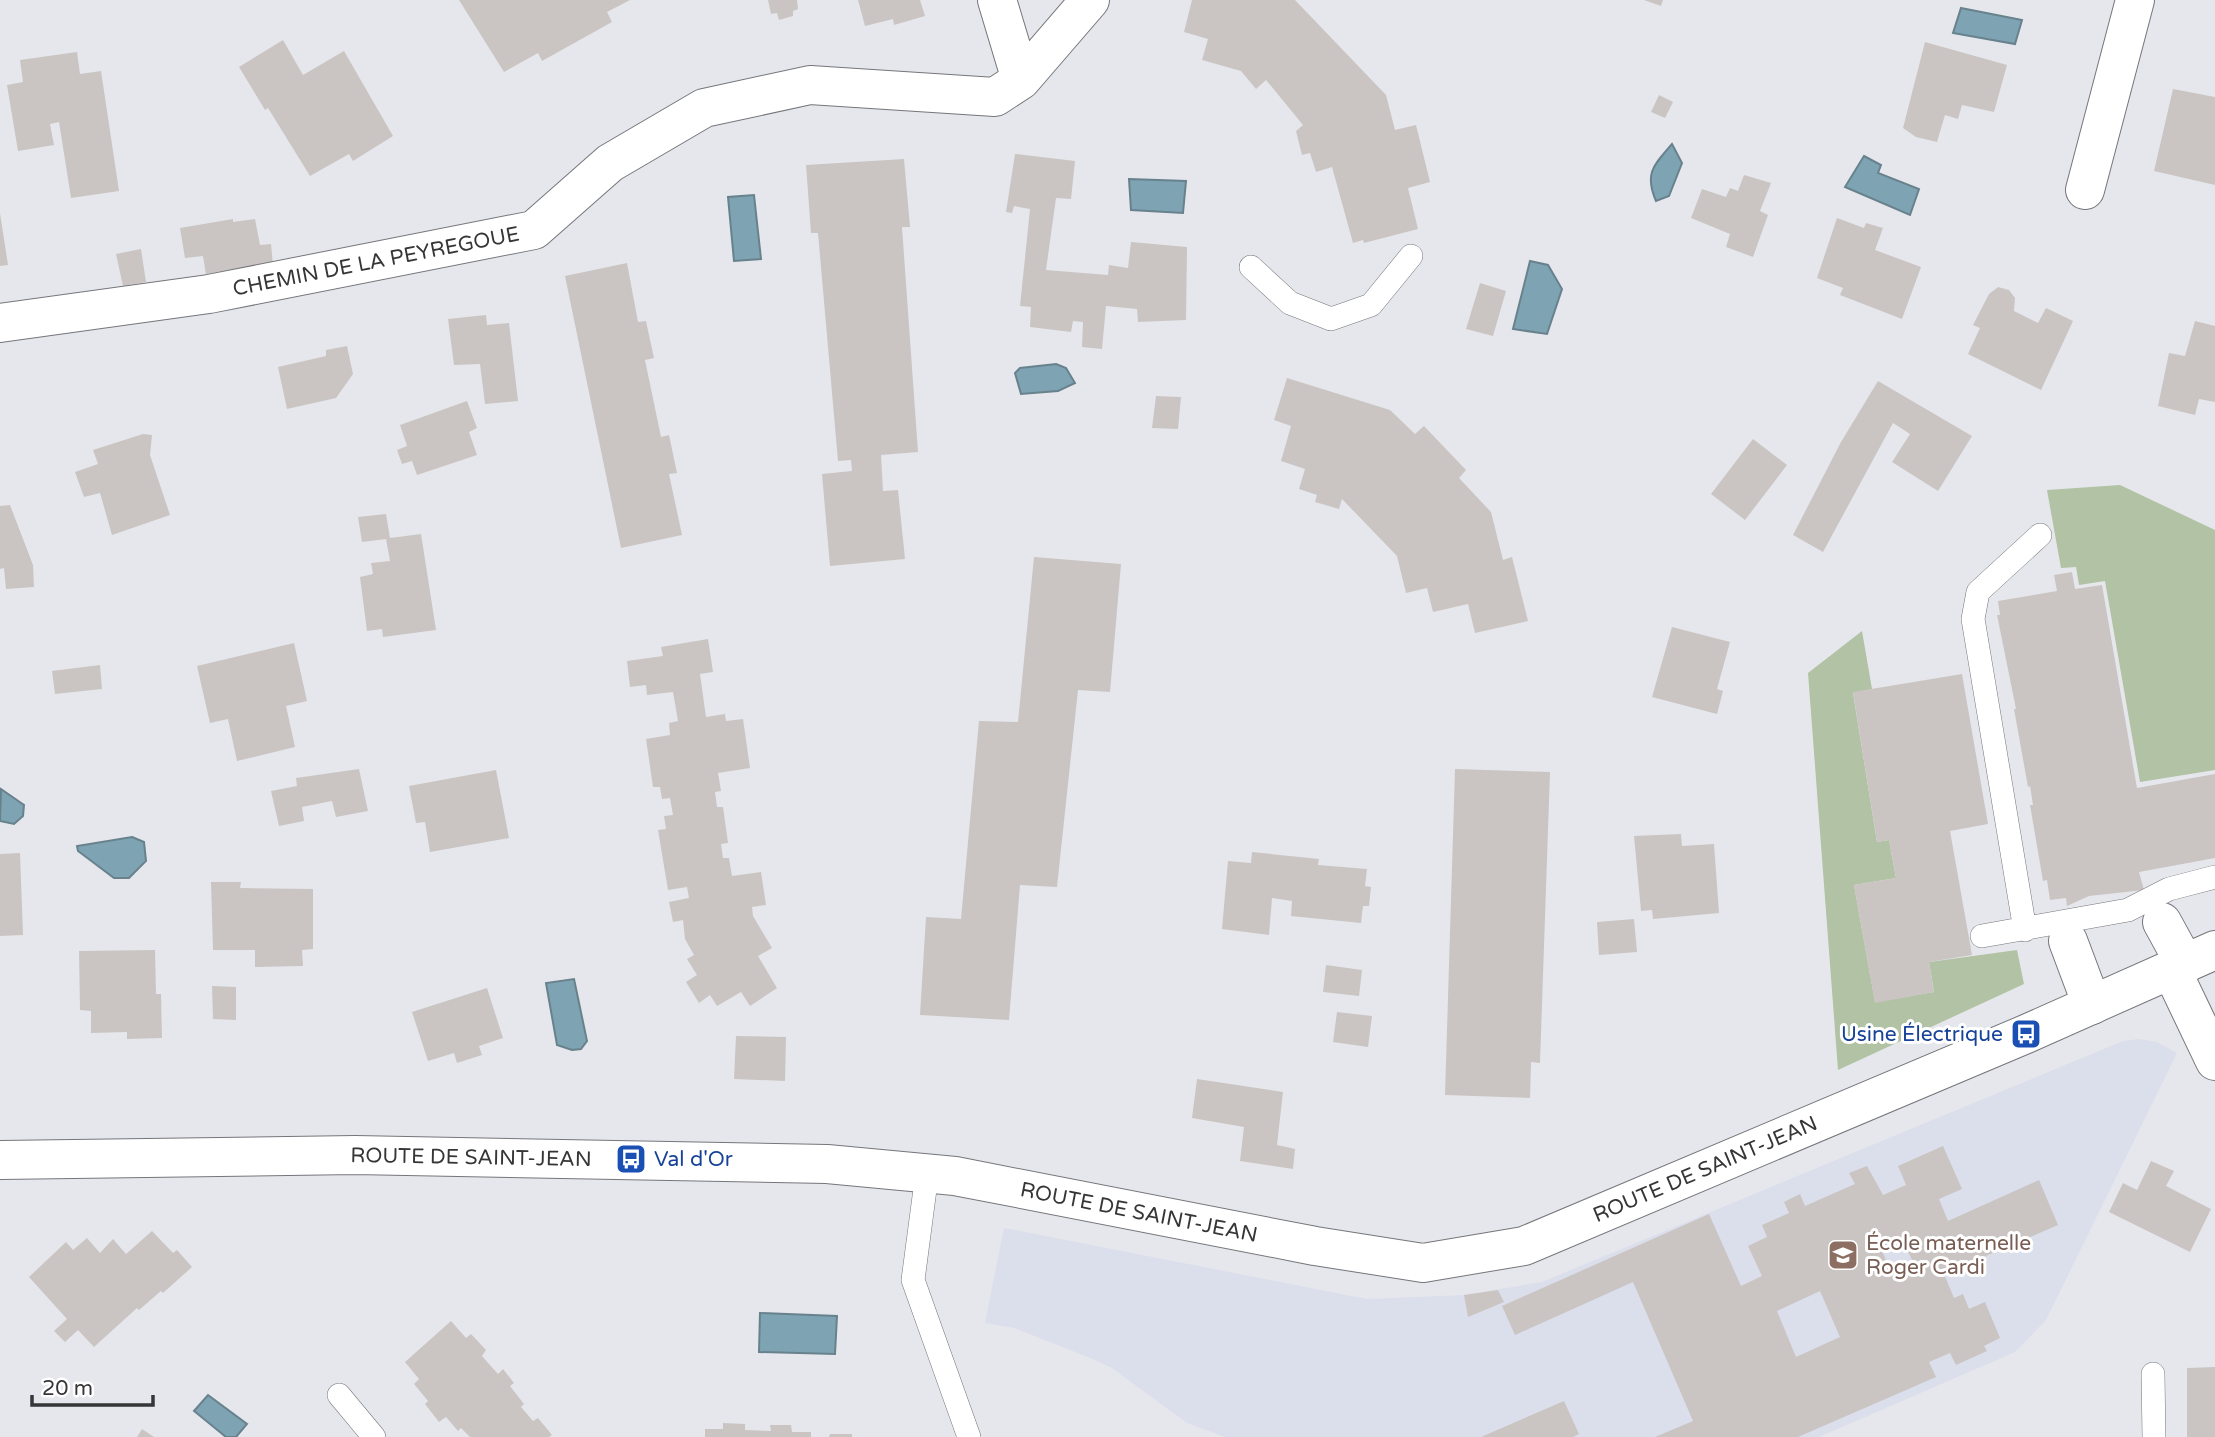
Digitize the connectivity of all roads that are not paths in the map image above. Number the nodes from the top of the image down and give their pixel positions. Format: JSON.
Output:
{"nodes":[{"id":1,"x":997,"y":0,"type":"edge"},
{"id":2,"x":1090,"y":0,"type":"edge"},
{"id":3,"x":2135,"y":0,"type":"edge"},
{"id":4,"x":1021,"y":80,"type":"junction"},
{"id":5,"x":2085,"y":190,"type":"dead end"},
{"id":6,"x":1410,"y":256,"type":"dead end"},
{"id":7,"x":1251,"y":267,"type":"dead end"},
{"id":8,"x":0,"y":323,"type":"edge"},
{"id":9,"x":2040,"y":536,"type":"dead end"},
{"id":10,"x":2215,"y":877,"type":"edge"},
{"id":11,"x":2157,"y":910,"type":"junction"},
{"id":12,"x":2025,"y":930,"type":"junction"},
{"id":13,"x":2067,"y":932,"type":"junction"},
{"id":14,"x":1982,"y":936,"type":"dead end"},
{"id":15,"x":2191,"y":962,"type":"edge"},
{"id":16,"x":2092,"y":1005,"type":"junction"},
{"id":17,"x":2215,"y":1060,"type":"edge"},
{"id":18,"x":0,"y":1160,"type":"edge"},
{"id":19,"x":928,"y":1174,"type":"junction"},
{"id":20,"x":2153,"y":1374,"type":"dead end"},
{"id":21,"x":339,"y":1395,"type":"dead end"},
{"id":22,"x":374,"y":1437,"type":"edge"},
{"id":23,"x":969,"y":1437,"type":"edge"},
{"id":24,"x":2154,"y":1437,"type":"edge"}],
"edges":[{"from":1,"to":4,"type":"street"},
{"from":2,"to":4,"type":"street","name":"CHEMIN DE LA PEYREGOUE"},
{"from":3,"to":5,"type":"street"},
{"from":4,"to":8,"type":"street","name":"CHEMIN DE LA PEYREGOUE"},
{"from":6,"to":7,"type":"lane"},
{"from":9,"to":12,"type":"lane"},
{"from":10,"to":11,"type":"lane"},
{"from":11,"to":13,"type":"lane"},
{"from":11,"to":15,"type":"street"},
{"from":12,"to":13,"type":"lane"},
{"from":12,"to":14,"type":"lane"},
{"from":13,"to":16,"type":"street"},
{"from":15,"to":16,"type":"street","name":"ROUTE DE SAINT-JEAN"},
{"from":15,"to":17,"type":"street"},
{"from":16,"to":19,"type":"street","name":"ROUTE DE SAINT-JEAN"},
{"from":18,"to":19,"type":"street","name":"ROUTE DE SAINT-JEAN"},
{"from":19,"to":23,"type":"lane"},
{"from":20,"to":24,"type":"lane"},
{"from":21,"to":22,"type":"lane"}]}
